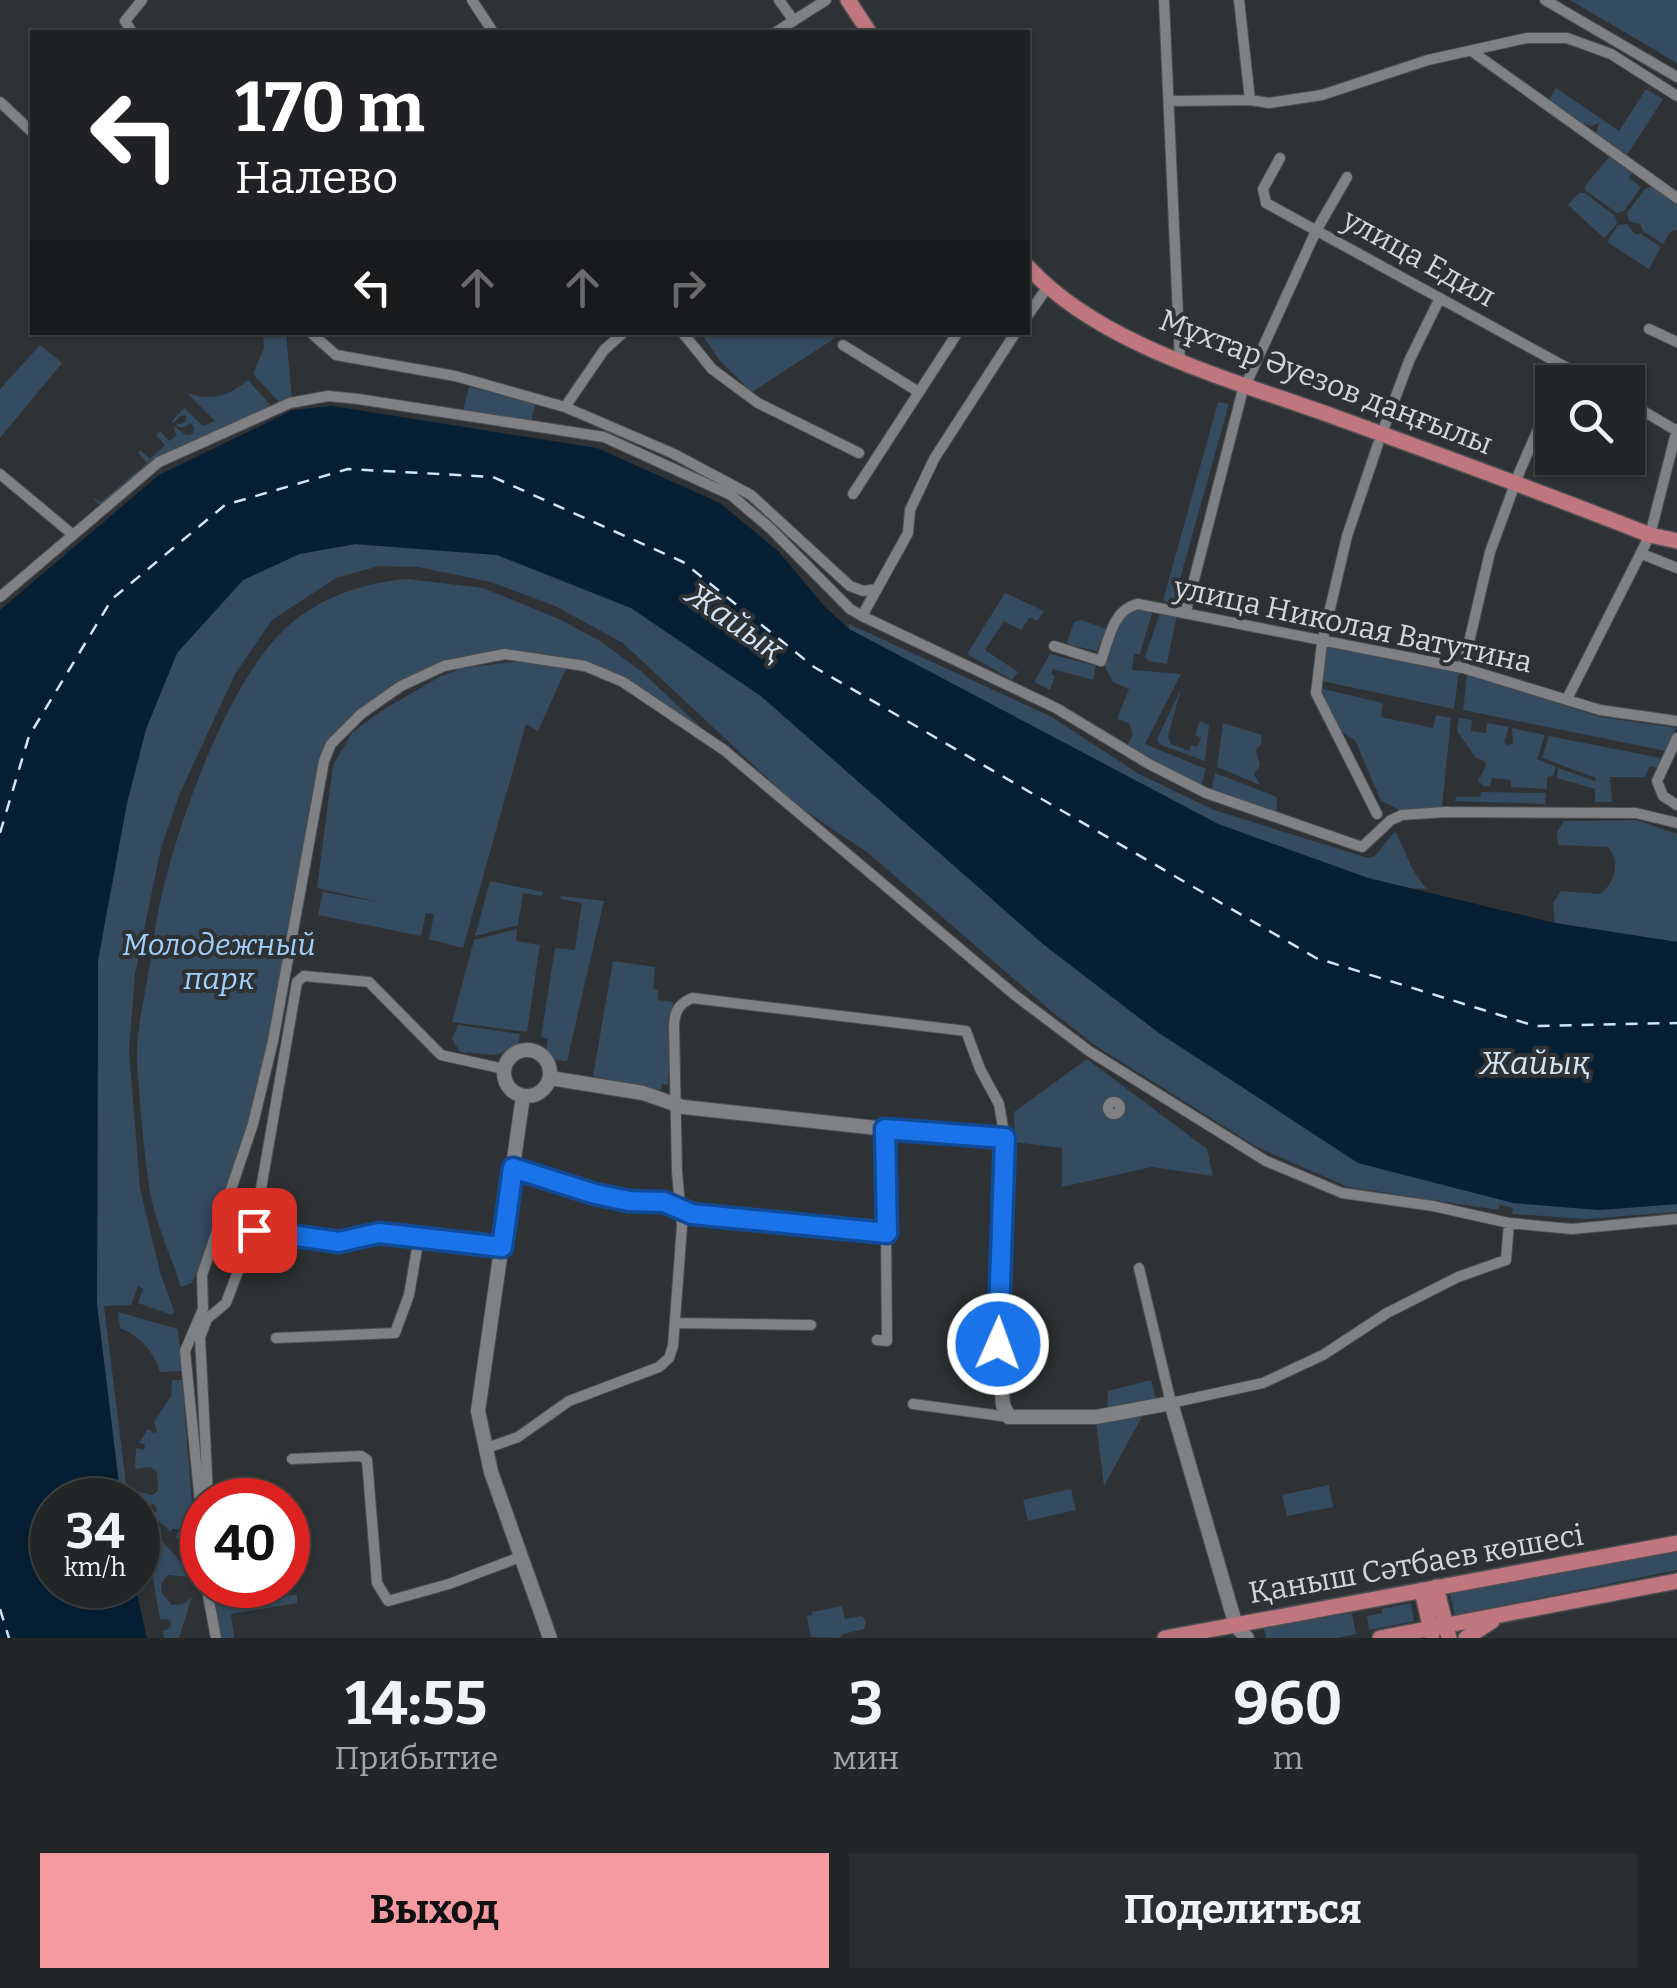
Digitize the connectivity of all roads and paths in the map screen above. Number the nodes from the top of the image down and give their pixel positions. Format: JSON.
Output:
{"nodes":[{"id":1,"x":142,"y":0,"type":"edge"},
{"id":2,"x":472,"y":0,"type":"edge"},
{"id":3,"x":778,"y":0,"type":"edge"},
{"id":4,"x":826,"y":0,"type":"edge"},
{"id":5,"x":848,"y":0,"type":"edge"},
{"id":6,"x":1164,"y":0,"type":"edge"},
{"id":7,"x":1239,"y":0,"type":"edge"},
{"id":8,"x":1545,"y":0,"type":"edge"},
{"id":9,"x":794,"y":21,"type":"junction"},
{"id":10,"x":131,"y":30,"type":"edge"},
{"id":11,"x":492,"y":30,"type":"edge"},
{"id":12,"x":779,"y":30,"type":"edge"},
{"id":13,"x":867,"y":30,"type":"edge"},
{"id":14,"x":1474,"y":52,"type":"junction"},
{"id":15,"x":1677,"y":77,"type":"edge"},
{"id":16,"x":1677,"y":96,"type":"edge"},
{"id":17,"x":1250,"y":100,"type":"junction"},
{"id":18,"x":1170,"y":101,"type":"junction"},
{"id":19,"x":0,"y":102,"type":"edge"},
{"id":20,"x":30,"y":130,"type":"edge"},
{"id":21,"x":1280,"y":158,"type":"dead end"},
{"id":22,"x":1347,"y":177,"type":"dead end"},
{"id":23,"x":1677,"y":198,"type":"edge"},
{"id":24,"x":1316,"y":231,"type":"junction"},
{"id":25,"x":1030,"y":269,"type":"edge"},
{"id":26,"x":1047,"y":288,"type":"junction"},
{"id":27,"x":1440,"y":298,"type":"junction"},
{"id":28,"x":1030,"y":313,"type":"edge"},
{"id":29,"x":1649,"y":328,"type":"dead end"},
{"id":30,"x":314,"y":335,"type":"edge"},
{"id":31,"x":621,"y":335,"type":"edge"},
{"id":32,"x":684,"y":335,"type":"edge"},
{"id":33,"x":956,"y":335,"type":"edge"},
{"id":34,"x":1014,"y":335,"type":"edge"},
{"id":35,"x":1677,"y":342,"type":"edge"},
{"id":36,"x":842,"y":344,"type":"dead end"},
{"id":37,"x":1180,"y":361,"type":"junction"},
{"id":38,"x":1562,"y":365,"type":"edge"},
{"id":39,"x":1246,"y":384,"type":"junction"},
{"id":40,"x":917,"y":392,"type":"junction"},
{"id":41,"x":565,"y":406,"type":"junction"},
{"id":42,"x":1645,"y":412,"type":"edge"},
{"id":43,"x":1385,"y":425,"type":"dead end"},
{"id":44,"x":1677,"y":430,"type":"edge"},
{"id":45,"x":1535,"y":437,"type":"edge"},
{"id":46,"x":1378,"y":444,"type":"dead end"},
{"id":47,"x":859,"y":452,"type":"dead end"},
{"id":48,"x":0,"y":474,"type":"edge"},
{"id":49,"x":1515,"y":482,"type":"junction"},
{"id":50,"x":852,"y":494,"type":"dead end"},
{"id":51,"x":72,"y":534,"type":"junction"},
{"id":52,"x":1650,"y":535,"type":"junction"},
{"id":53,"x":1677,"y":541,"type":"edge"},
{"id":54,"x":1642,"y":554,"type":"junction"},
{"id":55,"x":1677,"y":568,"type":"edge"},
{"id":56,"x":877,"y":589,"type":"junction"},
{"id":57,"x":0,"y":597,"type":"edge"},
{"id":58,"x":1186,"y":612,"type":"junction"},
{"id":59,"x":862,"y":616,"type":"junction"},
{"id":60,"x":1322,"y":643,"type":"junction"},
{"id":61,"x":1054,"y":646,"type":"dead end"},
{"id":62,"x":1464,"y":668,"type":"junction"},
{"id":63,"x":1567,"y":699,"type":"junction"},
{"id":64,"x":1677,"y":722,"type":"edge"},
{"id":65,"x":1677,"y":738,"type":"edge"},
{"id":66,"x":1677,"y":805,"type":"edge"},
{"id":67,"x":1377,"y":814,"type":"dead end"},
{"id":68,"x":1677,"y":823,"type":"edge"},
{"id":69,"x":504,"y":1069,"type":"junction"},
{"id":70,"x":550,"y":1078,"type":"junction"},
{"id":71,"x":523,"y":1096,"type":"junction"},
{"id":72,"x":676,"y":1104,"type":"junction"},
{"id":73,"x":885,"y":1129,"type":"junction"},
{"id":74,"x":1005,"y":1138,"type":"junction"},
{"id":75,"x":513,"y":1168,"type":"junction"},
{"id":76,"x":682,"y":1210,"type":"junction"},
{"id":77,"x":1677,"y":1219,"type":"edge"},
{"id":78,"x":1509,"y":1223,"type":"junction"},
{"id":79,"x":254,"y":1230,"type":"junction"},
{"id":80,"x":887,"y":1233,"type":"junction"},
{"id":81,"x":419,"y":1237,"type":"junction"},
{"id":82,"x":502,"y":1247,"type":"junction"},
{"id":83,"x":1138,"y":1268,"type":"dead end"},
{"id":84,"x":676,"y":1323,"type":"junction"},
{"id":85,"x":810,"y":1325,"type":"dead end"},
{"id":86,"x":276,"y":1338,"type":"dead end"},
{"id":87,"x":878,"y":1340,"type":"dead end"},
{"id":88,"x":1171,"y":1403,"type":"junction"},
{"id":89,"x":913,"y":1404,"type":"dead end"},
{"id":90,"x":1009,"y":1417,"type":"junction"},
{"id":91,"x":484,"y":1449,"type":"junction"},
{"id":92,"x":292,"y":1459,"type":"dead end"},
{"id":93,"x":197,"y":1478,"type":"edge"},
{"id":94,"x":207,"y":1478,"type":"edge"},
{"id":95,"x":1677,"y":1543,"type":"edge"},
{"id":96,"x":520,"y":1557,"type":"junction"},
{"id":97,"x":1677,"y":1581,"type":"edge"},
{"id":98,"x":1429,"y":1588,"type":"junction"},
{"id":99,"x":210,"y":1608,"type":"edge"},
{"id":100,"x":1504,"y":1614,"type":"junction"},
{"id":101,"x":1439,"y":1632,"type":"edge"},
{"id":102,"x":1238,"y":1634,"type":"edge"},
{"id":103,"x":216,"y":1638,"type":"edge"},
{"id":104,"x":550,"y":1638,"type":"edge"},
{"id":105,"x":1165,"y":1638,"type":"edge"},
{"id":106,"x":1380,"y":1638,"type":"edge"},
{"id":107,"x":1466,"y":1638,"type":"edge"}],
"edges":[{"from":1,"to":10,"type":"street"},
{"from":2,"to":11,"type":"street"},
{"from":3,"to":9,"type":"street"},
{"from":4,"to":9,"type":"street"},
{"from":5,"to":13,"type":"main road"},
{"from":6,"to":18,"type":"street"},
{"from":7,"to":17,"type":"street"},
{"from":8,"to":15,"type":"street"},
{"from":9,"to":12,"type":"street"},
{"from":14,"to":16,"type":"street"},
{"from":14,"to":17,"type":"street"},
{"from":14,"to":23,"type":"street"},
{"from":17,"to":18,"type":"street"},
{"from":18,"to":37,"type":"street"},
{"from":19,"to":20,"type":"street"},
{"from":21,"to":24,"type":"street","name":"улица Едил"},
{"from":22,"to":24,"type":"street"},
{"from":24,"to":27,"type":"street","name":"улица Едил"},
{"from":24,"to":39,"type":"street"},
{"from":25,"to":26,"type":"main road","name":"Мұхтар Әуезов даңғылы"},
{"from":26,"to":28,"type":"street"},
{"from":26,"to":37,"type":"main road","name":"Мұхтар Әуезов даңғылы"},
{"from":27,"to":38,"type":"street","name":"улица Едил"},
{"from":27,"to":43,"type":"street"},
{"from":29,"to":35,"type":"street"},
{"from":30,"to":41,"type":"street"},
{"from":31,"to":41,"type":"street"},
{"from":32,"to":47,"type":"street"},
{"from":33,"to":40,"type":"street"},
{"from":34,"to":56,"type":"street"},
{"from":36,"to":40,"type":"street"},
{"from":37,"to":39,"type":"main road","name":"Мұхтар Әуезов даңғылы"},
{"from":39,"to":49,"type":"main road","name":"Мұхтар Әуезов даңғылы"},
{"from":39,"to":58,"type":"street"},
{"from":40,"to":50,"type":"street"},
{"from":41,"to":56,"type":"street"},
{"from":42,"to":44,"type":"street"},
{"from":44,"to":52,"type":"street"},
{"from":45,"to":49,"type":"street"},
{"from":46,"to":60,"type":"street"},
{"from":48,"to":51,"type":"street"},
{"from":49,"to":52,"type":"main road","name":"Мұхтар Әуезов даңғылы"},
{"from":49,"to":62,"type":"street"},
{"from":51,"to":57,"type":"street"},
{"from":51,"to":59,"type":"street"},
{"from":52,"to":53,"type":"main road","name":"Мұхтар Әуезов даңғылы"},
{"from":52,"to":54,"type":"street"},
{"from":54,"to":55,"type":"street"},
{"from":54,"to":63,"type":"street"},
{"from":56,"to":59,"type":"street"},
{"from":58,"to":60,"type":"street","name":"улица Николая Ватутина"},
{"from":58,"to":61,"type":"street","name":"улица Николая Ватутина"},
{"from":59,"to":68,"type":"street"},
{"from":60,"to":62,"type":"street","name":"улица Николая Ватутина"},
{"from":60,"to":67,"type":"street"},
{"from":62,"to":63,"type":"street","name":"улица Николая Ватутина"},
{"from":63,"to":64,"type":"street","name":"улица Николая Ватутина"},
{"from":65,"to":66,"type":"street"},
{"from":69,"to":70,"type":"street"},
{"from":69,"to":71,"type":"street"},
{"from":69,"to":79,"type":"street"},
{"from":70,"to":71,"type":"street"},
{"from":70,"to":72,"type":"street"},
{"from":71,"to":75,"type":"street"},
{"from":72,"to":73,"type":"street"},
{"from":72,"to":74,"type":"street"},
{"from":72,"to":76,"type":"street"},
{"from":73,"to":74,"type":"street"},
{"from":73,"to":80,"type":"street"},
{"from":74,"to":90,"type":"street"},
{"from":75,"to":76,"type":"street"},
{"from":75,"to":82,"type":"street"},
{"from":76,"to":80,"type":"street"},
{"from":76,"to":84,"type":"street"},
{"from":77,"to":78,"type":"street"},
{"from":78,"to":88,"type":"street"},
{"from":78,"to":93,"type":"street"},
{"from":79,"to":81,"type":"street"},
{"from":79,"to":94,"type":"street"},
{"from":80,"to":87,"type":"street"},
{"from":81,"to":82,"type":"street"},
{"from":81,"to":86,"type":"street"},
{"from":82,"to":91,"type":"street"},
{"from":83,"to":88,"type":"street"},
{"from":84,"to":85,"type":"street"},
{"from":84,"to":91,"type":"street"},
{"from":88,"to":90,"type":"street"},
{"from":88,"to":102,"type":"street"},
{"from":89,"to":90,"type":"street"},
{"from":91,"to":96,"type":"street"},
{"from":92,"to":96,"type":"street"},
{"from":95,"to":98,"type":"main road","name":"Қаныш Сәтбаев көшесі"},
{"from":96,"to":104,"type":"street"},
{"from":97,"to":100,"type":"main road"},
{"from":98,"to":101,"type":"main road"},
{"from":98,"to":102,"type":"main road","name":"Қаныш Сәтбаев көшесі"},
{"from":99,"to":103,"type":"street"},
{"from":100,"to":101,"type":"main road"},
{"from":100,"to":107,"type":"main road"},
{"from":101,"to":106,"type":"main road"},
{"from":102,"to":105,"type":"main road","name":"Қаныш Сәтбаев көшесі"}]}
